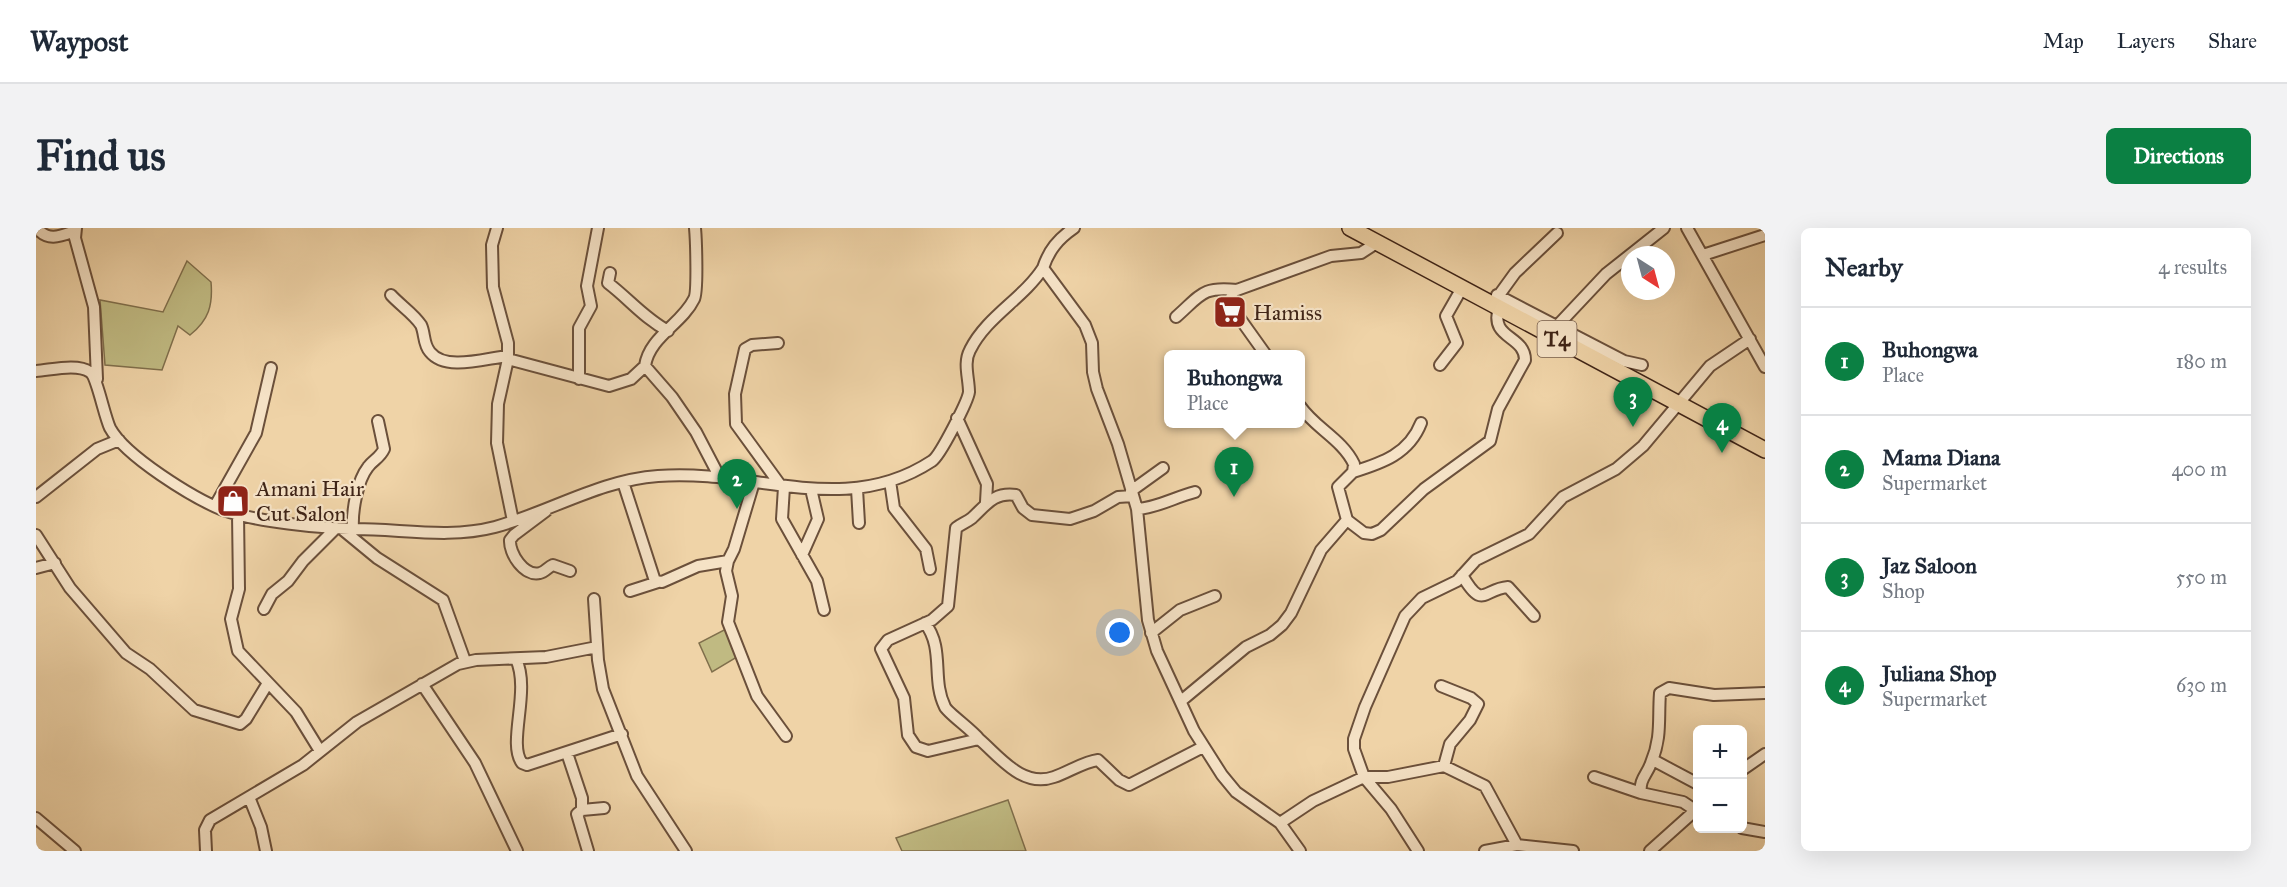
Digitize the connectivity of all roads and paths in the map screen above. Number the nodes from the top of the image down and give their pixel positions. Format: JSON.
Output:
{"nodes":[{"id":1,"x":36,"y":228,"type":"edge"},
{"id":2,"x":497,"y":228,"type":"edge"},
{"id":3,"x":598,"y":228,"type":"edge"},
{"id":4,"x":695,"y":228,"type":"edge"},
{"id":5,"x":1074,"y":228,"type":"edge"},
{"id":6,"x":1350,"y":228,"type":"edge"},
{"id":7,"x":1664,"y":228,"type":"edge"},
{"id":8,"x":1687,"y":228,"type":"edge"},
{"id":9,"x":75,"y":230,"type":"edge"},
{"id":10,"x":1557,"y":233,"type":"dead end"},
{"id":11,"x":1765,"y":235,"type":"edge"},
{"id":12,"x":1378,"y":243,"type":"junction"},
{"id":13,"x":1703,"y":255,"type":"junction"},
{"id":14,"x":1043,"y":268,"type":"junction"},
{"id":15,"x":610,"y":273,"type":"dead end"},
{"id":16,"x":1462,"y":288,"type":"junction"},
{"id":17,"x":1237,"y":290,"type":"junction"},
{"id":18,"x":391,"y":295,"type":"dead end"},
{"id":19,"x":1496,"y":303,"type":"junction"},
{"id":20,"x":1176,"y":317,"type":"dead end"},
{"id":21,"x":1558,"y":325,"type":"junction"},
{"id":22,"x":668,"y":331,"type":"junction"},
{"id":23,"x":1750,"y":339,"type":"junction"},
{"id":24,"x":778,"y":343,"type":"dead end"},
{"id":25,"x":1263,"y":350,"type":"edge"},
{"id":26,"x":508,"y":357,"type":"junction"},
{"id":27,"x":1440,"y":365,"type":"dead end"},
{"id":28,"x":1642,"y":365,"type":"dead end"},
{"id":29,"x":645,"y":366,"type":"junction"},
{"id":30,"x":1765,"y":367,"type":"edge"},
{"id":31,"x":271,"y":368,"type":"dead end"},
{"id":32,"x":36,"y":371,"type":"edge"},
{"id":33,"x":97,"y":379,"type":"junction"},
{"id":34,"x":579,"y":379,"type":"junction"},
{"id":35,"x":1676,"y":403,"type":"junction"},
{"id":36,"x":1305,"y":411,"type":"edge"},
{"id":37,"x":957,"y":418,"type":"junction"},
{"id":38,"x":378,"y":421,"type":"dead end"},
{"id":39,"x":1421,"y":423,"type":"dead end"},
{"id":40,"x":119,"y":440,"type":"junction"},
{"id":41,"x":1765,"y":450,"type":"edge"},
{"id":42,"x":717,"y":459,"type":"dead end"},
{"id":43,"x":1163,"y":468,"type":"dead end"},
{"id":44,"x":1353,"y":472,"type":"junction"},
{"id":45,"x":719,"y":477,"type":"junction"},
{"id":46,"x":732,"y":478,"type":"junction"},
{"id":47,"x":890,"y":481,"type":"junction"},
{"id":48,"x":623,"y":482,"type":"junction"},
{"id":49,"x":754,"y":482,"type":"junction"},
{"id":50,"x":782,"y":487,"type":"junction"},
{"id":51,"x":811,"y":489,"type":"junction"},
{"id":52,"x":857,"y":489,"type":"junction"},
{"id":53,"x":1195,"y":492,"type":"dead end"},
{"id":54,"x":1132,"y":493,"type":"junction"},
{"id":55,"x":36,"y":497,"type":"edge"},
{"id":56,"x":986,"y":502,"type":"junction"},
{"id":57,"x":215,"y":506,"type":"junction"},
{"id":58,"x":549,"y":506,"type":"junction"},
{"id":59,"x":1137,"y":508,"type":"junction"},
{"id":60,"x":238,"y":514,"type":"junction"},
{"id":61,"x":1347,"y":520,"type":"junction"},
{"id":62,"x":513,"y":521,"type":"junction"},
{"id":63,"x":859,"y":523,"type":"dead end"},
{"id":64,"x":344,"y":529,"type":"junction"},
{"id":65,"x":36,"y":535,"type":"edge"},
{"id":66,"x":802,"y":555,"type":"junction"},
{"id":67,"x":728,"y":561,"type":"junction"},
{"id":68,"x":55,"y":562,"type":"junction"},
{"id":69,"x":36,"y":568,"type":"edge"},
{"id":70,"x":930,"y":569,"type":"dead end"},
{"id":71,"x":570,"y":571,"type":"dead end"},
{"id":72,"x":1462,"y":575,"type":"junction"},
{"id":73,"x":658,"y":582,"type":"junction"},
{"id":74,"x":630,"y":591,"type":"dead end"},
{"id":75,"x":1215,"y":596,"type":"dead end"},
{"id":76,"x":594,"y":600,"type":"dead end"},
{"id":77,"x":264,"y":609,"type":"dead end"},
{"id":78,"x":824,"y":610,"type":"dead end"},
{"id":79,"x":1534,"y":616,"type":"dead end"},
{"id":80,"x":925,"y":623,"type":"junction"},
{"id":81,"x":1151,"y":633,"type":"junction"},
{"id":82,"x":597,"y":647,"type":"junction"},
{"id":83,"x":516,"y":659,"type":"junction"},
{"id":84,"x":465,"y":661,"type":"junction"},
{"id":85,"x":268,"y":682,"type":"junction"},
{"id":86,"x":422,"y":684,"type":"junction"},
{"id":87,"x":1441,"y":686,"type":"dead end"},
{"id":88,"x":1765,"y":693,"type":"edge"},
{"id":89,"x":1181,"y":701,"type":"junction"},
{"id":90,"x":622,"y":735,"type":"junction"},
{"id":91,"x":786,"y":736,"type":"dead end"},
{"id":92,"x":979,"y":739,"type":"junction"},
{"id":93,"x":1203,"y":747,"type":"junction"},
{"id":94,"x":320,"y":751,"type":"junction"},
{"id":95,"x":1765,"y":754,"type":"edge"},
{"id":96,"x":568,"y":756,"type":"dead end"},
{"id":97,"x":1653,"y":760,"type":"junction"},
{"id":98,"x":1444,"y":766,"type":"junction"},
{"id":99,"x":1747,"y":767,"type":"edge"},
{"id":100,"x":1364,"y":777,"type":"junction"},
{"id":101,"x":1594,"y":777,"type":"dead end"},
{"id":102,"x":1693,"y":781,"type":"edge"},
{"id":103,"x":1641,"y":793,"type":"junction"},
{"id":104,"x":249,"y":797,"type":"junction"},
{"id":105,"x":604,"y":807,"type":"dead end"},
{"id":106,"x":1693,"y":807,"type":"edge"},
{"id":107,"x":582,"y":810,"type":"junction"},
{"id":108,"x":1693,"y":813,"type":"edge"},
{"id":109,"x":36,"y":818,"type":"edge"},
{"id":110,"x":1280,"y":823,"type":"junction"},
{"id":111,"x":1747,"y":829,"type":"edge"},
{"id":112,"x":1765,"y":832,"type":"edge"},
{"id":113,"x":1517,"y":845,"type":"junction"},
{"id":114,"x":75,"y":851,"type":"edge"},
{"id":115,"x":206,"y":851,"type":"edge"},
{"id":116,"x":266,"y":851,"type":"edge"},
{"id":117,"x":518,"y":851,"type":"edge"},
{"id":118,"x":588,"y":851,"type":"edge"},
{"id":119,"x":686,"y":851,"type":"edge"},
{"id":120,"x":1300,"y":851,"type":"edge"},
{"id":121,"x":1418,"y":851,"type":"edge"},
{"id":122,"x":1485,"y":851,"type":"edge"},
{"id":123,"x":1573,"y":851,"type":"edge"},
{"id":124,"x":1650,"y":851,"type":"edge"}],
"edges":[{"from":1,"to":9,"type":"street"},
{"from":2,"to":26,"type":"street"},
{"from":3,"to":34,"type":"street"},
{"from":4,"to":22,"type":"street"},
{"from":5,"to":14,"type":"street"},
{"from":6,"to":12,"type":"highway","number":"T4"},
{"from":7,"to":21,"type":"street"},
{"from":8,"to":13,"type":"street"},
{"from":9,"to":33,"type":"street"},
{"from":10,"to":19,"type":"street"},
{"from":11,"to":13,"type":"street"},
{"from":12,"to":16,"type":"highway","number":"T4"},
{"from":12,"to":17,"type":"street"},
{"from":13,"to":23,"type":"street"},
{"from":14,"to":37,"type":"street"},
{"from":14,"to":54,"type":"street"},
{"from":15,"to":22,"type":"street"},
{"from":16,"to":19,"type":"highway","number":"T4"},
{"from":16,"to":27,"type":"street"},
{"from":17,"to":20,"type":"street"},
{"from":17,"to":25,"type":"street"},
{"from":18,"to":26,"type":"street"},
{"from":19,"to":21,"type":"street"},
{"from":19,"to":35,"type":"highway","number":"T4"},
{"from":19,"to":61,"type":"street"},
{"from":21,"to":28,"type":"street"},
{"from":22,"to":29,"type":"street"},
{"from":23,"to":30,"type":"street"},
{"from":23,"to":35,"type":"street"},
{"from":24,"to":50,"type":"street"},
{"from":26,"to":34,"type":"street"},
{"from":26,"to":62,"type":"street"},
{"from":29,"to":34,"type":"street"},
{"from":29,"to":45,"type":"street"},
{"from":31,"to":57,"type":"street"},
{"from":32,"to":33,"type":"street"},
{"from":33,"to":40,"type":"street"},
{"from":35,"to":41,"type":"highway","number":"T4"},
{"from":35,"to":72,"type":"street"},
{"from":36,"to":44,"type":"street"},
{"from":37,"to":47,"type":"street"},
{"from":37,"to":56,"type":"street"},
{"from":38,"to":64,"type":"street"},
{"from":39,"to":44,"type":"street"},
{"from":40,"to":55,"type":"street"},
{"from":40,"to":57,"type":"street"},
{"from":42,"to":46,"type":"street"},
{"from":43,"to":54,"type":"street"},
{"from":44,"to":61,"type":"street"},
{"from":45,"to":46,"type":"street"},
{"from":45,"to":48,"type":"street"},
{"from":46,"to":49,"type":"street"},
{"from":47,"to":52,"type":"street"},
{"from":47,"to":70,"type":"street"},
{"from":48,"to":58,"type":"street"},
{"from":48,"to":73,"type":"street"},
{"from":49,"to":50,"type":"street"},
{"from":49,"to":67,"type":"street"},
{"from":50,"to":51,"type":"street"},
{"from":50,"to":66,"type":"street"},
{"from":51,"to":52,"type":"street"},
{"from":51,"to":66,"type":"street"},
{"from":52,"to":63,"type":"street"},
{"from":53,"to":59,"type":"street"},
{"from":54,"to":56,"type":"street"},
{"from":54,"to":59,"type":"street"},
{"from":56,"to":80,"type":"street"},
{"from":57,"to":60,"type":"street"},
{"from":58,"to":62,"type":"street"},
{"from":58,"to":71,"type":"street"},
{"from":59,"to":81,"type":"street"},
{"from":60,"to":64,"type":"street"},
{"from":60,"to":85,"type":"street"},
{"from":61,"to":89,"type":"street"},
{"from":62,"to":64,"type":"street"},
{"from":64,"to":77,"type":"street"},
{"from":64,"to":84,"type":"street"},
{"from":65,"to":68,"type":"street"},
{"from":66,"to":78,"type":"street"},
{"from":67,"to":73,"type":"street"},
{"from":67,"to":91,"type":"street"},
{"from":68,"to":69,"type":"street"},
{"from":68,"to":85,"type":"street"},
{"from":72,"to":79,"type":"street"},
{"from":72,"to":100,"type":"street"},
{"from":73,"to":74,"type":"street"},
{"from":75,"to":81,"type":"street"},
{"from":76,"to":82,"type":"street"},
{"from":80,"to":92,"type":"street"},
{"from":80,"to":92,"type":"street"},
{"from":81,"to":89,"type":"street"},
{"from":82,"to":83,"type":"street"},
{"from":82,"to":90,"type":"street"},
{"from":83,"to":84,"type":"street"},
{"from":83,"to":90,"type":"street"},
{"from":84,"to":86,"type":"street"},
{"from":85,"to":94,"type":"street"},
{"from":86,"to":94,"type":"street"},
{"from":86,"to":117,"type":"street"},
{"from":87,"to":98,"type":"street"},
{"from":88,"to":97,"type":"street"},
{"from":89,"to":93,"type":"street"},
{"from":90,"to":119,"type":"street"},
{"from":92,"to":93,"type":"street"},
{"from":93,"to":110,"type":"street"},
{"from":94,"to":104,"type":"street"},
{"from":95,"to":99,"type":"street"},
{"from":96,"to":107,"type":"street"},
{"from":97,"to":102,"type":"street"},
{"from":97,"to":103,"type":"street"},
{"from":98,"to":100,"type":"street"},
{"from":98,"to":113,"type":"street"},
{"from":100,"to":110,"type":"street"},
{"from":100,"to":121,"type":"street"},
{"from":101,"to":103,"type":"street"},
{"from":103,"to":106,"type":"street"},
{"from":104,"to":115,"type":"street"},
{"from":104,"to":116,"type":"street"},
{"from":105,"to":107,"type":"street"},
{"from":107,"to":118,"type":"street"},
{"from":108,"to":124,"type":"street"},
{"from":109,"to":114,"type":"street"},
{"from":110,"to":120,"type":"street"},
{"from":111,"to":112,"type":"street"},
{"from":113,"to":122,"type":"street"},
{"from":113,"to":123,"type":"street"}]}
